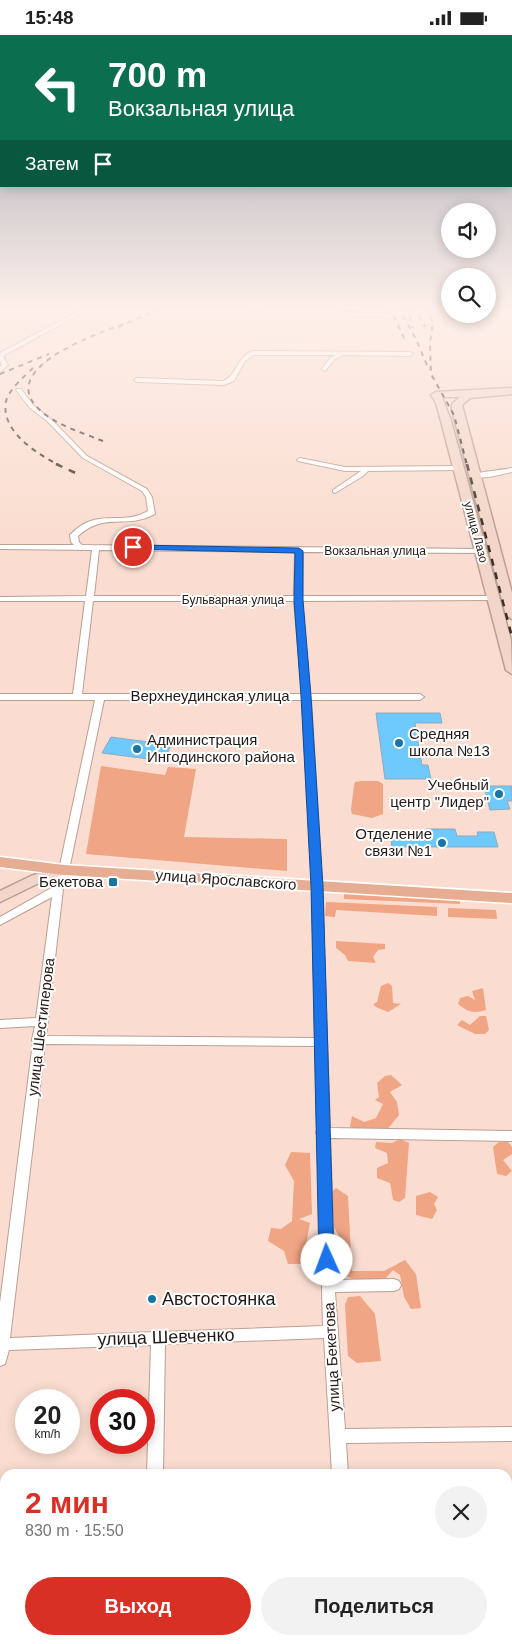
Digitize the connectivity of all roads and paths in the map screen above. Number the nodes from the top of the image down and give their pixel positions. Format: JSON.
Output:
{"nodes":[{"id":1,"x":198,"y":382,"type":"edge"},
{"id":2,"x":226,"y":382,"type":"edge"},
{"id":3,"x":19,"y":390,"type":"dead end"},
{"id":4,"x":512,"y":391,"type":"edge"},
{"id":5,"x":485,"y":393,"type":"junction"},
{"id":6,"x":300,"y":460,"type":"dead end"},
{"id":7,"x":340,"y":460,"type":"dead end"},
{"id":8,"x":459,"y":468,"type":"junction"},
{"id":9,"x":345,"y":469,"type":"junction"},
{"id":10,"x":365,"y":470,"type":"junction"},
{"id":11,"x":512,"y":470,"type":"edge"},
{"id":12,"x":474,"y":475,"type":"junction"},
{"id":13,"x":335,"y":491,"type":"dead end"},
{"id":14,"x":0,"y":547,"type":"edge"},
{"id":15,"x":79,"y":547,"type":"junction"},
{"id":16,"x":96,"y":547,"type":"junction"},
{"id":17,"x":299,"y":551,"type":"junction"},
{"id":18,"x":481,"y":551,"type":"junction"},
{"id":19,"x":507,"y":580,"type":"edge"},
{"id":20,"x":495,"y":598,"type":"junction"},
{"id":21,"x":0,"y":599,"type":"edge"},
{"id":22,"x":90,"y":600,"type":"junction"},
{"id":23,"x":298,"y":600,"type":"junction"},
{"id":24,"x":512,"y":615,"type":"edge"},
{"id":25,"x":512,"y":670,"type":"edge"},
{"id":26,"x":77,"y":696,"type":"junction"},
{"id":27,"x":100,"y":696,"type":"junction"},
{"id":28,"x":306,"y":696,"type":"junction"},
{"id":29,"x":0,"y":697,"type":"edge"},
{"id":30,"x":420,"y":697,"type":"dead end"},
{"id":31,"x":3,"y":864,"type":"edge"},
{"id":32,"x":64,"y":870,"type":"junction"},
{"id":33,"x":317,"y":886,"type":"junction"},
{"id":34,"x":58,"y":889,"type":"junction"},
{"id":35,"x":0,"y":897,"type":"edge"},
{"id":36,"x":512,"y":898,"type":"edge"},
{"id":37,"x":0,"y":922,"type":"edge"},
{"id":38,"x":40,"y":1022,"type":"junction"},
{"id":39,"x":0,"y":1024,"type":"edge"},
{"id":40,"x":38,"y":1040,"type":"junction"},
{"id":41,"x":320,"y":1042,"type":"junction"},
{"id":42,"x":322,"y":1133,"type":"junction"},
{"id":43,"x":512,"y":1136,"type":"edge"},
{"id":44,"x":394,"y":1285,"type":"dead end"},
{"id":45,"x":328,"y":1286,"type":"junction"},
{"id":46,"x":330,"y":1332,"type":"junction"},
{"id":47,"x":158,"y":1337,"type":"junction"},
{"id":48,"x":3,"y":1344,"type":"junction"},
{"id":49,"x":0,"y":1361,"type":"edge"},
{"id":50,"x":512,"y":1434,"type":"edge"},
{"id":51,"x":336,"y":1436,"type":"junction"},
{"id":52,"x":155,"y":1469,"type":"edge"},
{"id":53,"x":339,"y":1469,"type":"edge"}],
"edges":[{"from":1,"to":2,"type":"street"},
{"from":3,"to":15,"type":"street"},
{"from":4,"to":5,"type":"main road","name":"улица Лазо"},
{"from":5,"to":8,"type":"main road","name":"улица Лазо"},
{"from":5,"to":12,"type":"main road","name":"улица Лазо"},
{"from":6,"to":9,"type":"street"},
{"from":7,"to":9,"type":"street"},
{"from":8,"to":10,"type":"street"},
{"from":8,"to":18,"type":"main road","name":"улица Лазо"},
{"from":9,"to":10,"type":"street"},
{"from":10,"to":13,"type":"street"},
{"from":11,"to":12,"type":"street"},
{"from":12,"to":19,"type":"main road","name":"улица Лазо"},
{"from":14,"to":15,"type":"street","name":"Вокзальная улица"},
{"from":15,"to":16,"type":"street","name":"Вокзальная улица"},
{"from":16,"to":17,"type":"street","name":"Вокзальная улица"},
{"from":16,"to":22,"type":"street"},
{"from":17,"to":18,"type":"street","name":"Вокзальная улица"},
{"from":17,"to":23,"type":"street","name":"улица Бекетова"},
{"from":18,"to":20,"type":"main road","name":"улица Лазо"},
{"from":19,"to":24,"type":"main road","name":"улица Лазо"},
{"from":20,"to":23,"type":"street","name":"Бульварная улица"},
{"from":20,"to":25,"type":"main road","name":"улица Лазо"},
{"from":21,"to":22,"type":"street","name":"Бульварная улица"},
{"from":22,"to":23,"type":"street","name":"Бульварная улица"},
{"from":22,"to":26,"type":"street"},
{"from":23,"to":28,"type":"street","name":"улица Бекетова"},
{"from":26,"to":27,"type":"street","name":"Верхнеудинская улица"},
{"from":26,"to":29,"type":"street","name":"Верхнеудинская улица"},
{"from":27,"to":28,"type":"street","name":"Верхнеудинская улица"},
{"from":27,"to":32,"type":"street","name":"улица Шестиперова"},
{"from":28,"to":30,"type":"street","name":"Верхнеудинская улица"},
{"from":28,"to":33,"type":"street","name":"улица Бекетова"},
{"from":31,"to":32,"type":"main road","name":"улица Ярославского"},
{"from":32,"to":33,"type":"main road","name":"улица Ярославского"},
{"from":32,"to":34,"type":"street","name":"улица Шестиперова"},
{"from":32,"to":35,"type":"main road"},
{"from":33,"to":36,"type":"main road","name":"улица Ярославского"},
{"from":33,"to":41,"type":"street","name":"улица Бекетова"},
{"from":34,"to":37,"type":"street"},
{"from":34,"to":38,"type":"street","name":"улица Шестиперова"},
{"from":38,"to":39,"type":"street"},
{"from":38,"to":40,"type":"street","name":"улица Шестиперова"},
{"from":40,"to":41,"type":"street"},
{"from":40,"to":48,"type":"street","name":"улица Шестиперова"},
{"from":41,"to":42,"type":"street","name":"улица Бекетова"},
{"from":42,"to":43,"type":"street"},
{"from":42,"to":45,"type":"street","name":"улица Бекетова"},
{"from":44,"to":45,"type":"street"},
{"from":45,"to":46,"type":"street","name":"улица Бекетова"},
{"from":46,"to":47,"type":"street","name":"улица Шевченко"},
{"from":46,"to":51,"type":"street","name":"улица Бекетова"},
{"from":47,"to":48,"type":"street","name":"улица Шевченко"},
{"from":47,"to":52,"type":"street"},
{"from":48,"to":49,"type":"street","name":"улица Шестиперова"},
{"from":50,"to":51,"type":"street"},
{"from":51,"to":53,"type":"street","name":"улица Бекетова"}]}
